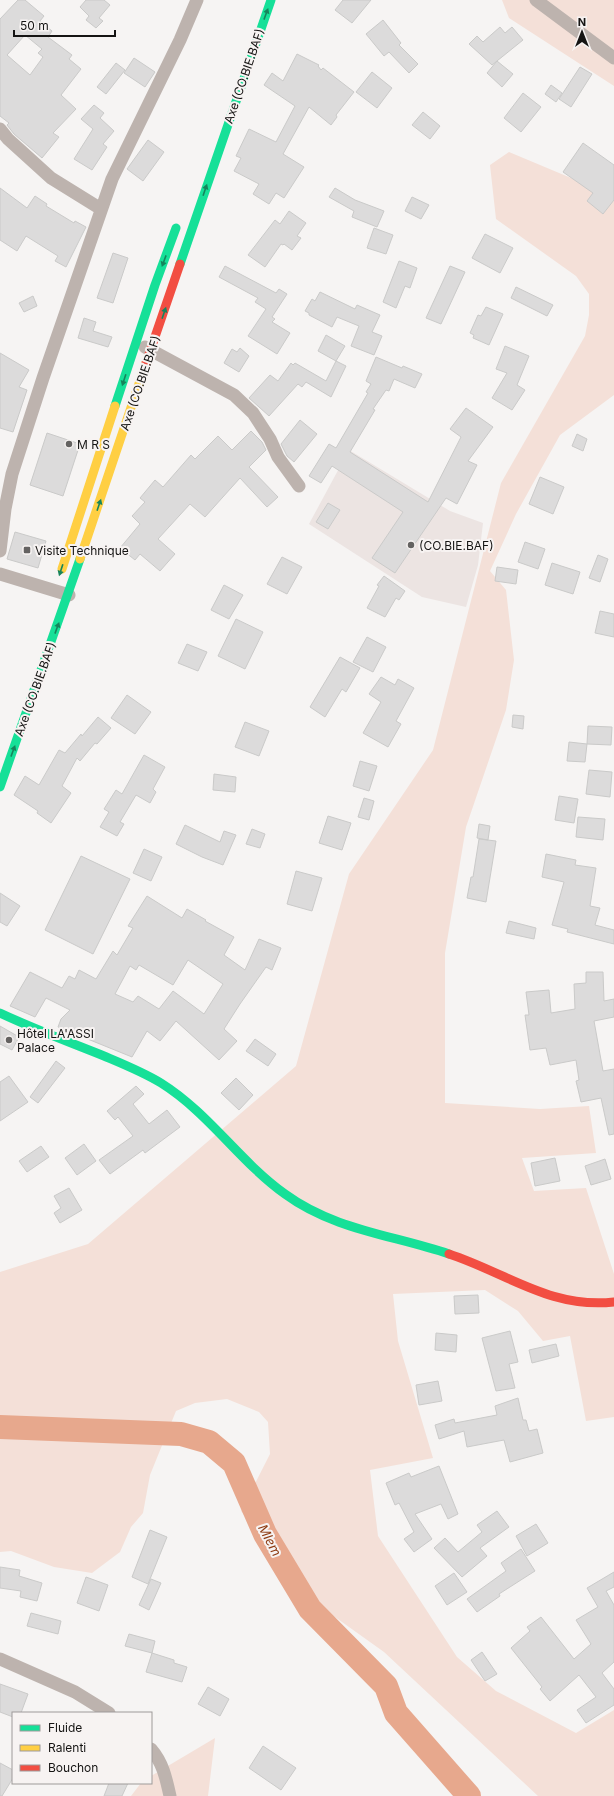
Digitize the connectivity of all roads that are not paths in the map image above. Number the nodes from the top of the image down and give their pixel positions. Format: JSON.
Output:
{"nodes":[{"id":1,"x":271,"y":0,"type":"edge"},
{"id":2,"x":536,"y":0,"type":"edge"},
{"id":3,"x":195,"y":1,"type":"edge"},
{"id":4,"x":614,"y":58,"type":"edge"},
{"id":5,"x":0,"y":129,"type":"edge"},
{"id":6,"x":101,"y":209,"type":"junction"},
{"id":7,"x":178,"y":221,"type":"dead end"},
{"id":8,"x":170,"y":244,"type":"junction"},
{"id":9,"x":184,"y":250,"type":"junction"},
{"id":10,"x":136,"y":343,"type":"junction"},
{"id":11,"x":151,"y":350,"type":"junction"},
{"id":12,"x":299,"y":486,"type":"dead end"},
{"id":13,"x":0,"y":551,"type":"edge"},
{"id":14,"x":0,"y":574,"type":"edge"},
{"id":15,"x":56,"y":587,"type":"junction"},
{"id":16,"x":69,"y":595,"type":"junction"},
{"id":17,"x":0,"y":788,"type":"edge"},
{"id":18,"x":0,"y":1014,"type":"edge"},
{"id":19,"x":614,"y":1302,"type":"edge"},
{"id":20,"x":0,"y":1659,"type":"edge"},
{"id":21,"x":107,"y":1712,"type":"edge"},
{"id":22,"x":152,"y":1750,"type":"edge"},
{"id":23,"x":170,"y":1796,"type":"edge"}],
"edges":[{"from":9,"to":1,"type":"main road","name":"Axe (CO.BIE.BAF)","one_way":true},
{"from":2,"to":4,"type":"street"},
{"from":3,"to":6,"type":"street"},
{"from":5,"to":6,"type":"street"},
{"from":6,"to":13,"type":"street"},
{"from":7,"to":8,"type":"main road","name":"Axe (CO.BIE.BAF)"},
{"from":8,"to":9,"type":"main road"},
{"from":8,"to":10,"type":"main road","name":"Axe (CO.BIE.BAF)","one_way":true},
{"from":11,"to":9,"type":"main road","name":"Axe (CO.BIE.BAF)","one_way":true},
{"from":10,"to":11,"type":"street"},
{"from":10,"to":15,"type":"main road","name":"Axe (CO.BIE.BAF)","one_way":true},
{"from":11,"to":12,"type":"street"},
{"from":16,"to":11,"type":"main road","name":"Axe (CO.BIE.BAF)","one_way":true},
{"from":14,"to":15,"type":"street"},
{"from":15,"to":16,"type":"street"},
{"from":17,"to":16,"type":"main road","name":"Axe (CO.BIE.BAF)","one_way":true},
{"from":18,"to":19,"type":"main road"},
{"from":20,"to":21,"type":"street"},
{"from":22,"to":23,"type":"street"}]}
